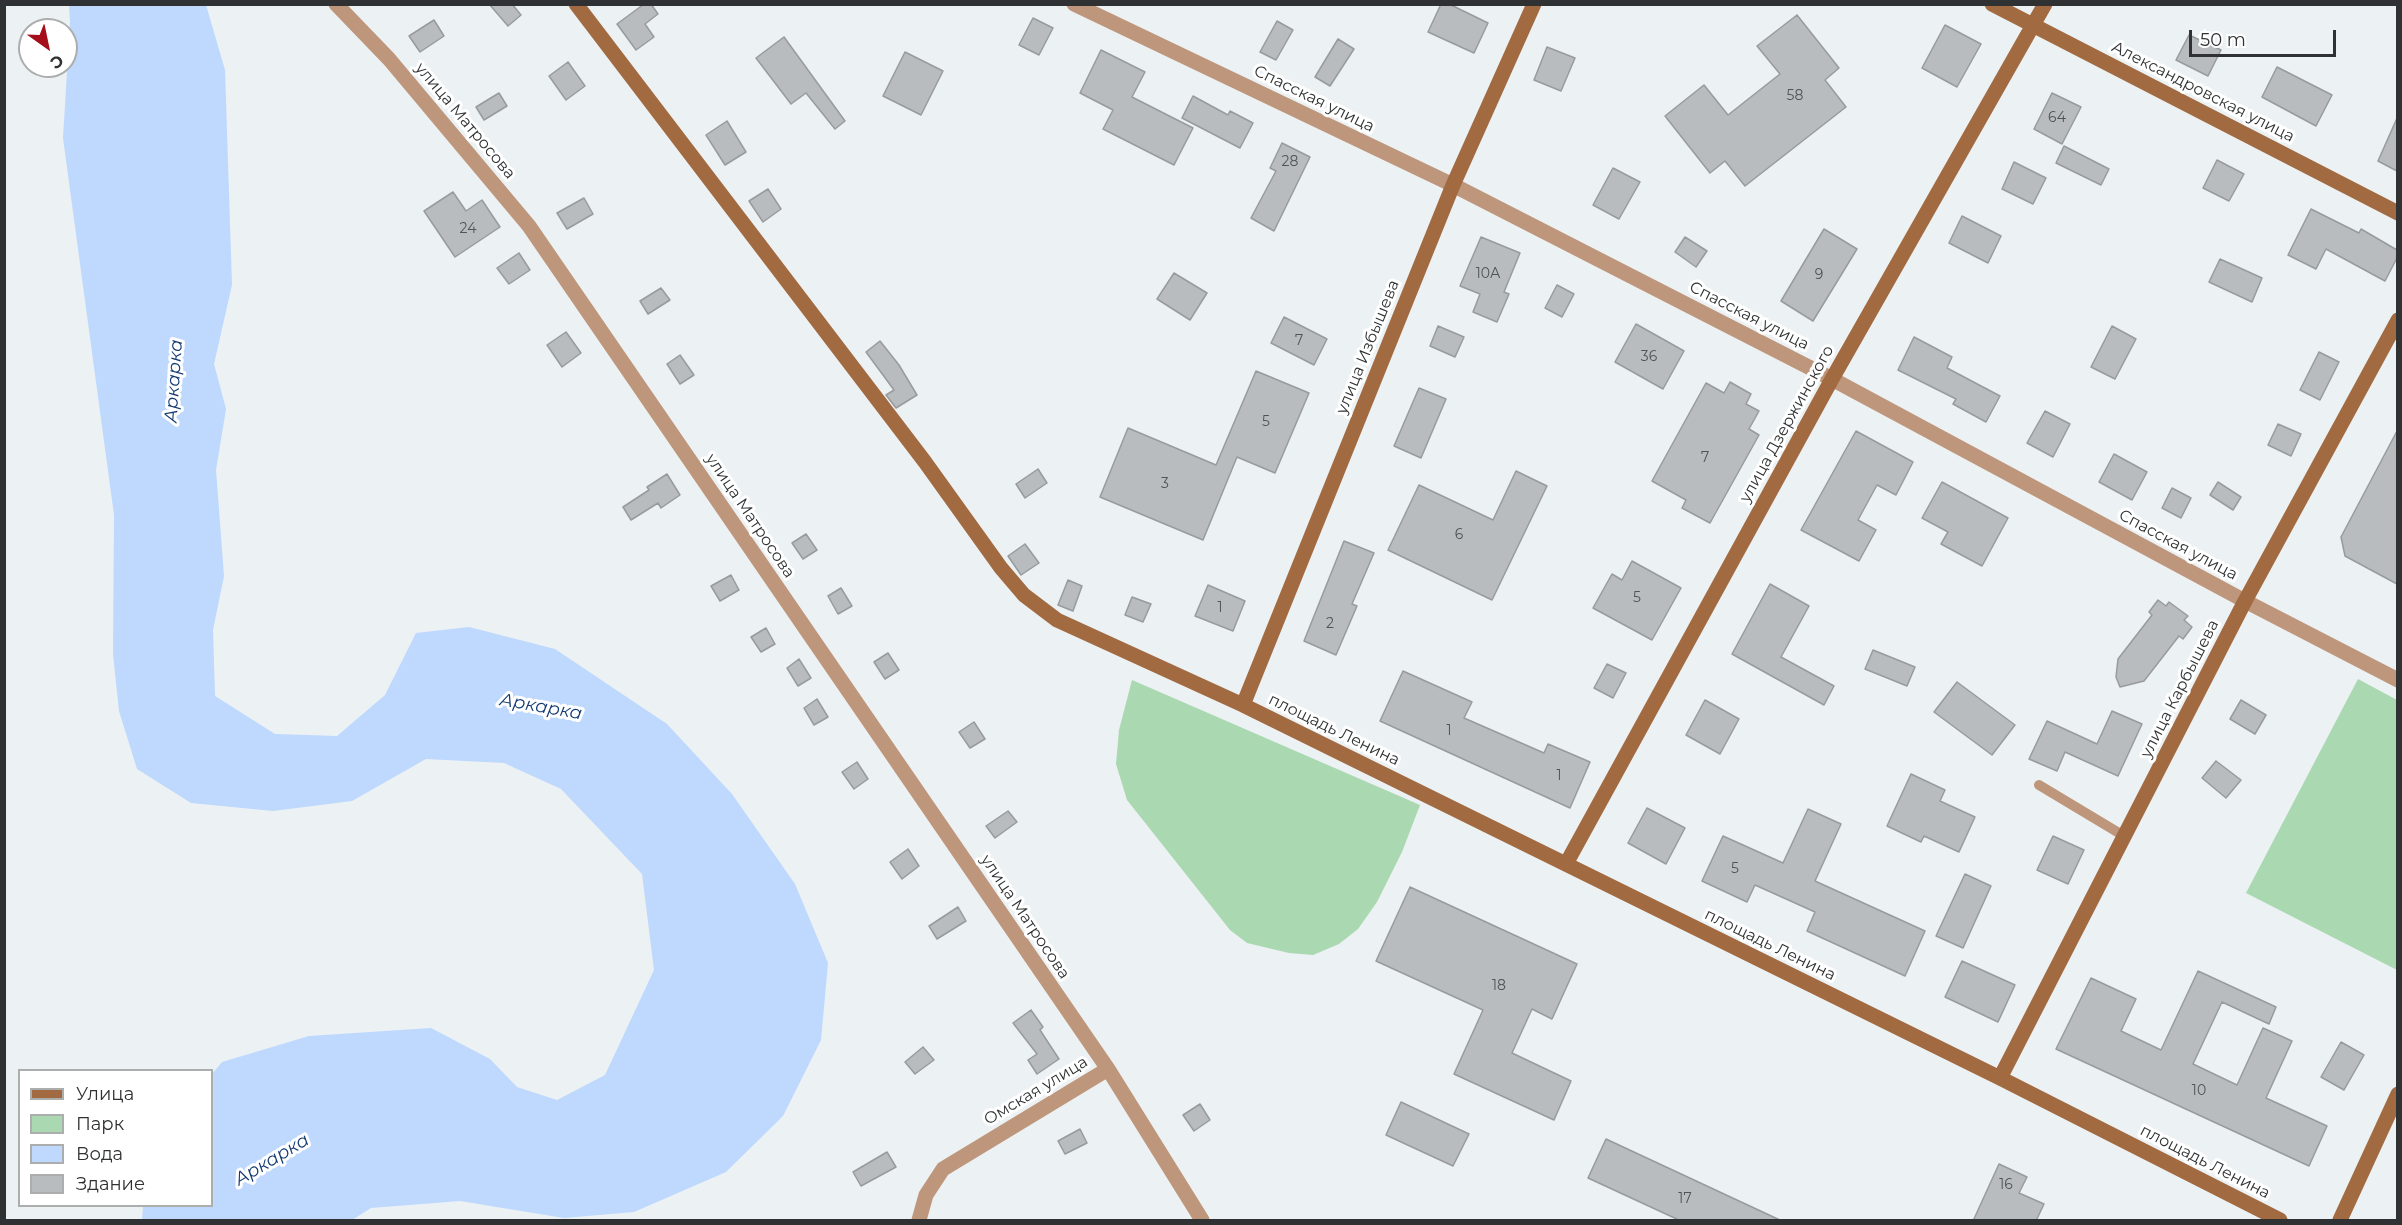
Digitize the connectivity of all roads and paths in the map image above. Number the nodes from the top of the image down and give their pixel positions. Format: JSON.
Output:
{"nodes":[{"id":1,"x":336,"y":4,"type":"edge"},
{"id":2,"x":576,"y":4,"type":"edge"},
{"id":3,"x":1074,"y":4,"type":"edge"},
{"id":4,"x":1534,"y":4,"type":"edge"},
{"id":5,"x":1992,"y":4,"type":"edge"},
{"id":6,"x":2045,"y":4,"type":"edge"},
{"id":7,"x":2033,"y":25,"type":"junction"},
{"id":8,"x":1453,"y":185,"type":"junction"},
{"id":9,"x":2397,"y":213,"type":"edge"},
{"id":10,"x":2397,"y":320,"type":"edge"},
{"id":11,"x":1832,"y":379,"type":"junction"},
{"id":12,"x":2245,"y":601,"type":"junction"},
{"id":13,"x":2397,"y":680,"type":"edge"},
{"id":14,"x":1243,"y":705,"type":"junction"},
{"id":15,"x":2039,"y":785,"type":"dead end"},
{"id":16,"x":2124,"y":836,"type":"junction"},
{"id":17,"x":1566,"y":864,"type":"junction"},
{"id":18,"x":1108,"y":1070,"type":"junction"},
{"id":19,"x":2000,"y":1078,"type":"junction"},
{"id":20,"x":2397,"y":1094,"type":"edge"},
{"id":21,"x":919,"y":1221,"type":"edge"},
{"id":22,"x":1202,"y":1221,"type":"edge"},
{"id":23,"x":2280,"y":1221,"type":"edge"},
{"id":24,"x":2340,"y":1221,"type":"edge"}],
"edges":[{"from":1,"to":18,"type":"street","name":"улица Матросова"},
{"from":2,"to":14,"type":"street","name":"площадь Ленина"},
{"from":3,"to":8,"type":"street","name":"Спасская улица"},
{"from":4,"to":8,"type":"street","name":"улица Избышева"},
{"from":5,"to":7,"type":"street","name":"Александровская улица"},
{"from":6,"to":7,"type":"street","name":"улица Дзержинского"},
{"from":7,"to":9,"type":"street","name":"Александровская улица"},
{"from":7,"to":11,"type":"street","name":"улица Дзержинского"},
{"from":8,"to":11,"type":"street","name":"Спасская улица"},
{"from":8,"to":14,"type":"street","name":"улица Избышева"},
{"from":10,"to":12,"type":"street","name":"улица Карбышева"},
{"from":11,"to":12,"type":"street","name":"Спасская улица"},
{"from":11,"to":17,"type":"street","name":"улица Дзержинского"},
{"from":12,"to":13,"type":"street","name":"Спасская улица"},
{"from":12,"to":16,"type":"street","name":"улица Карбышева"},
{"from":14,"to":17,"type":"street","name":"площадь Ленина"},
{"from":15,"to":16,"type":"lane"},
{"from":16,"to":19,"type":"street","name":"улица Карбышева"},
{"from":17,"to":19,"type":"street","name":"площадь Ленина"},
{"from":18,"to":21,"type":"street","name":"Омская улица"},
{"from":18,"to":22,"type":"street","name":"Омская улица"},
{"from":19,"to":23,"type":"street","name":"площадь Ленина"},
{"from":20,"to":24,"type":"street"}]}
